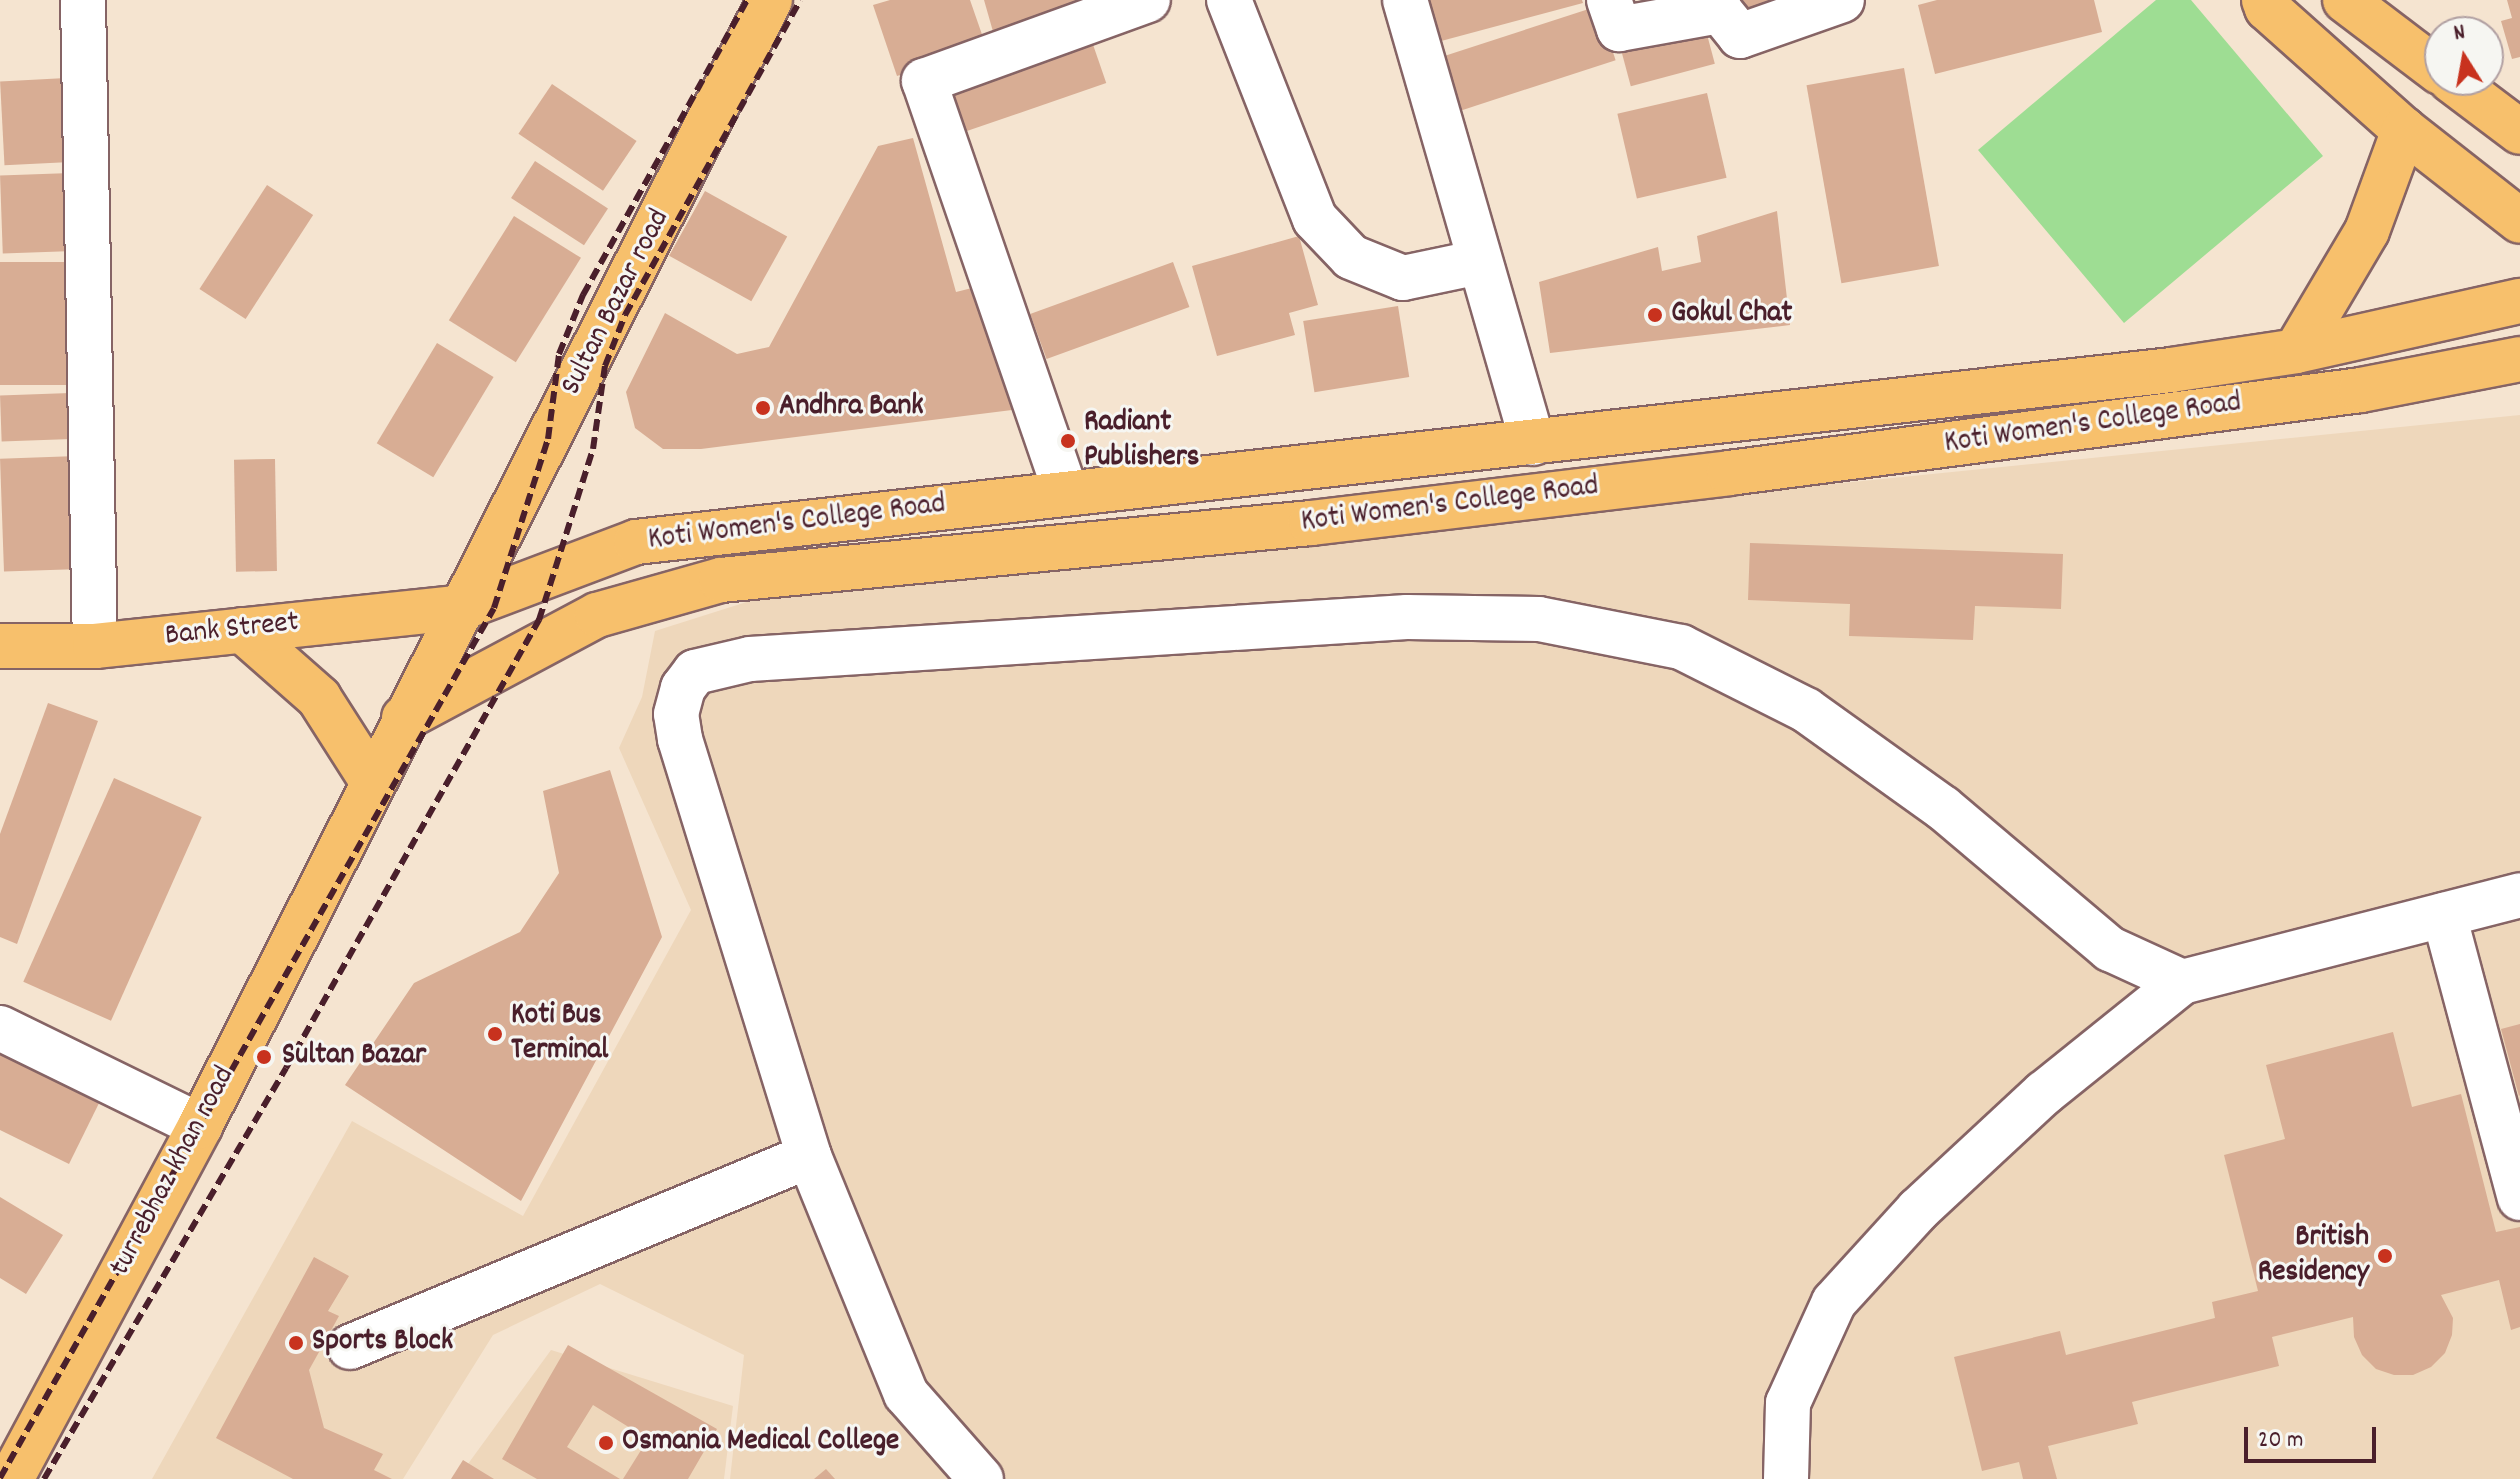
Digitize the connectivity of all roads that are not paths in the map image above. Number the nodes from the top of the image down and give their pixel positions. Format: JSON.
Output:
{"nodes":[{"id":1,"x":83,"y":0,"type":"edge"},
{"id":2,"x":770,"y":0,"type":"edge"},
{"id":3,"x":1148,"y":0,"type":"edge"},
{"id":4,"x":1229,"y":0,"type":"edge"},
{"id":5,"x":1405,"y":0,"type":"edge"},
{"id":6,"x":1609,"y":0,"type":"edge"},
{"id":7,"x":1842,"y":0,"type":"edge"},
{"id":8,"x":2264,"y":0,"type":"edge"},
{"id":9,"x":2345,"y":0,"type":"edge"},
{"id":10,"x":2424,"y":60,"type":"edge"},
{"id":11,"x":2472,"y":96,"type":"edge"},
{"id":12,"x":2404,"y":130,"type":"junction"},
{"id":13,"x":2520,"y":132,"type":"edge"},
{"id":14,"x":2520,"y":221,"type":"edge"},
{"id":15,"x":1479,"y":262,"type":"junction"},
{"id":16,"x":2520,"y":301,"type":"edge"},
{"id":17,"x":2296,"y":351,"type":"junction"},
{"id":18,"x":2520,"y":359,"type":"edge"},
{"id":19,"x":1533,"y":443,"type":"junction"},
{"id":20,"x":1066,"y":493,"type":"junction"},
{"id":21,"x":464,"y":607,"type":"junction"},
{"id":22,"x":242,"y":630,"type":"junction"},
{"id":23,"x":0,"y":646,"type":"edge"},
{"id":24,"x":95,"y":646,"type":"junction"},
{"id":25,"x":404,"y":718,"type":"junction"},
{"id":26,"x":372,"y":781,"type":"junction"},
{"id":27,"x":2520,"y":895,"type":"edge"},
{"id":28,"x":2444,"y":915,"type":"junction"},
{"id":29,"x":2182,"y":982,"type":"junction"},
{"id":30,"x":0,"y":1028,"type":"edge"},
{"id":31,"x":200,"y":1126,"type":"junction"},
{"id":32,"x":809,"y":1156,"type":"junction"},
{"id":33,"x":2520,"y":1198,"type":"edge"},
{"id":34,"x":350,"y":1347,"type":"dead end"},
{"id":35,"x":12,"y":1459,"type":"edge"},
{"id":36,"x":981,"y":1479,"type":"edge"},
{"id":37,"x":1786,"y":1479,"type":"edge"}],
"edges":[{"from":1,"to":24,"type":"street"},
{"from":2,"to":21,"type":"main road","name":"Sultan Bazar road"},
{"from":3,"to":20,"type":"street"},
{"from":4,"to":15,"type":"street"},
{"from":5,"to":15,"type":"street"},
{"from":6,"to":7,"type":"street"},
{"from":8,"to":12,"type":"main road"},
{"from":9,"to":10,"type":"main road"},
{"from":11,"to":13,"type":"main road"},
{"from":12,"to":14,"type":"main road"},
{"from":12,"to":17,"type":"main road"},
{"from":15,"to":19,"type":"street"},
{"from":16,"to":17,"type":"main road","name":"Koti Women's College Road"},
{"from":17,"to":19,"type":"main road","name":"Koti Women's College Road"},
{"from":18,"to":25,"type":"main road","name":"Koti Women's College Road"},
{"from":19,"to":20,"type":"main road","name":"Koti Women's College Road"},
{"from":20,"to":21,"type":"main road","name":"Koti Women's College Road"},
{"from":21,"to":22,"type":"main road","name":"Bank Street"},
{"from":21,"to":25,"type":"main road","name":"turrebhaz khan road"},
{"from":22,"to":24,"type":"main road","name":"Bank Street"},
{"from":22,"to":26,"type":"main road"},
{"from":23,"to":24,"type":"main road","name":"Bank Street"},
{"from":25,"to":26,"type":"main road","name":"turrebhaz khan road"},
{"from":26,"to":31,"type":"main road","name":"turrebhaz khan road"},
{"from":27,"to":28,"type":"street"},
{"from":28,"to":29,"type":"street"},
{"from":28,"to":33,"type":"street"},
{"from":29,"to":32,"type":"street"},
{"from":29,"to":37,"type":"street"},
{"from":30,"to":31,"type":"street"},
{"from":31,"to":35,"type":"main road","name":"turrebhaz khan road"},
{"from":32,"to":34,"type":"street"},
{"from":32,"to":36,"type":"street"}]}
